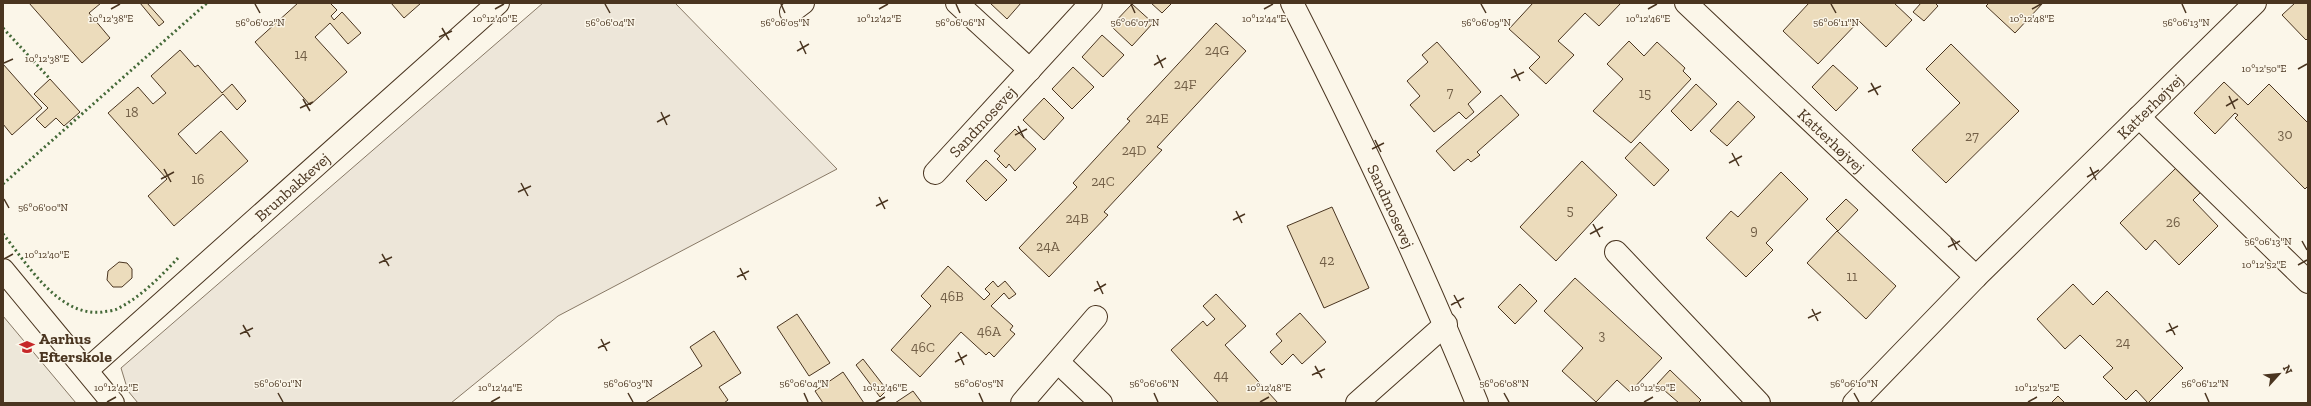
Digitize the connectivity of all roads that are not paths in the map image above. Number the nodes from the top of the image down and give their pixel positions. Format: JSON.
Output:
{"nodes":[{"id":1,"x":498,"y":3,"type":"edge"},
{"id":2,"x":957,"y":3,"type":"edge"},
{"id":3,"x":1091,"y":3,"type":"edge"},
{"id":4,"x":1292,"y":3,"type":"edge"},
{"id":5,"x":1686,"y":3,"type":"edge"},
{"id":6,"x":2255,"y":3,"type":"edge"},
{"id":7,"x":1030,"y":70,"type":"junction"},
{"id":8,"x":2139,"y":117,"type":"junction"},
{"id":9,"x":935,"y":173,"type":"dead end"},
{"id":10,"x":1616,"y":252,"type":"dead end"},
{"id":11,"x":3,"y":270,"type":"edge"},
{"id":12,"x":1976,"y":277,"type":"junction"},
{"id":13,"x":2308,"y":282,"type":"edge"},
{"id":14,"x":1096,"y":316,"type":"dead end"},
{"id":15,"x":1446,"y":324,"type":"junction"},
{"id":16,"x":1058,"y":362,"type":"junction"},
{"id":17,"x":87,"y":370,"type":"junction"},
{"id":18,"x":113,"y":403,"type":"edge"},
{"id":19,"x":1022,"y":403,"type":"edge"},
{"id":20,"x":1101,"y":403,"type":"edge"},
{"id":21,"x":1357,"y":403,"type":"edge"},
{"id":22,"x":1477,"y":403,"type":"edge"},
{"id":23,"x":1759,"y":403,"type":"edge"},
{"id":24,"x":1854,"y":403,"type":"edge"}],
"edges":[{"from":1,"to":17,"type":"street","name":"Brunbakkevej"},
{"from":2,"to":7,"type":"street"},
{"from":3,"to":7,"type":"street","name":"Sandmosevej"},
{"from":4,"to":15,"type":"street","name":"Sandmosevej"},
{"from":5,"to":12,"type":"street","name":"Katterhøjvej"},
{"from":6,"to":8,"type":"street","name":"Katterhøjvej"},
{"from":7,"to":9,"type":"street","name":"Sandmosevej"},
{"from":8,"to":12,"type":"street","name":"Katterhøjvej"},
{"from":8,"to":13,"type":"street"},
{"from":10,"to":23,"type":"street"},
{"from":11,"to":17,"type":"street"},
{"from":12,"to":24,"type":"street","name":"Katterhøjvej"},
{"from":14,"to":16,"type":"street"},
{"from":15,"to":21,"type":"street"},
{"from":15,"to":22,"type":"street","name":"Sandmosevej"},
{"from":16,"to":19,"type":"street"},
{"from":16,"to":20,"type":"street"},
{"from":17,"to":18,"type":"street"}]}
